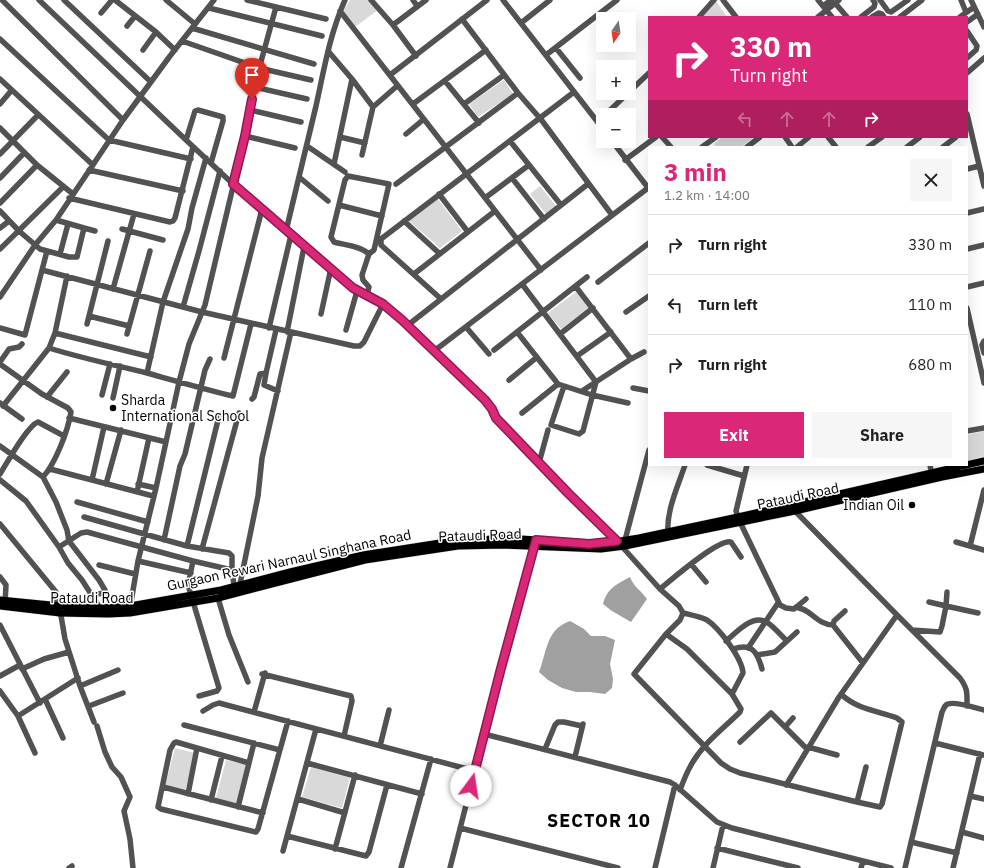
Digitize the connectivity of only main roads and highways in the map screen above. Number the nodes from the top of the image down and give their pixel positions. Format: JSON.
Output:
{"nodes":[{"id":1,"x":984,"y":462,"type":"edge"},
{"id":2,"x":984,"y":469,"type":"edge"},
{"id":3,"x":932,"y":476,"type":"junction"},
{"id":4,"x":341,"y":563,"type":"junction"},
{"id":5,"x":192,"y":598,"type":"junction"},
{"id":6,"x":2,"y":603,"type":"edge"},
{"id":7,"x":59,"y":608,"type":"junction"},
{"id":8,"x":130,"y":609,"type":"junction"}],
"edges":[{"from":1,"to":3,"type":"main road","name":"Gurgaon Rewari Narnaul Singhana Road"},
{"from":2,"to":3,"type":"main road"},
{"from":3,"to":4,"type":"main road","name":"Gurgaon Rewari Narnaul Singhana Road"},
{"from":4,"to":5,"type":"main road","name":"Gurgaon Rewari Narnaul Singhana Road"},
{"from":4,"to":5,"type":"main road"},
{"from":5,"to":8,"type":"main road","name":"Gurgaon Rewari Narnaul Singhana Road"},
{"from":6,"to":7,"type":"main road","name":"Gurgaon Rewari Narnaul Singhana Road"},
{"from":7,"to":8,"type":"main road","name":"Gurgaon Rewari Narnaul Singhana Road"},
{"from":7,"to":8,"type":"main road","name":"Pataudi Road"}]}
